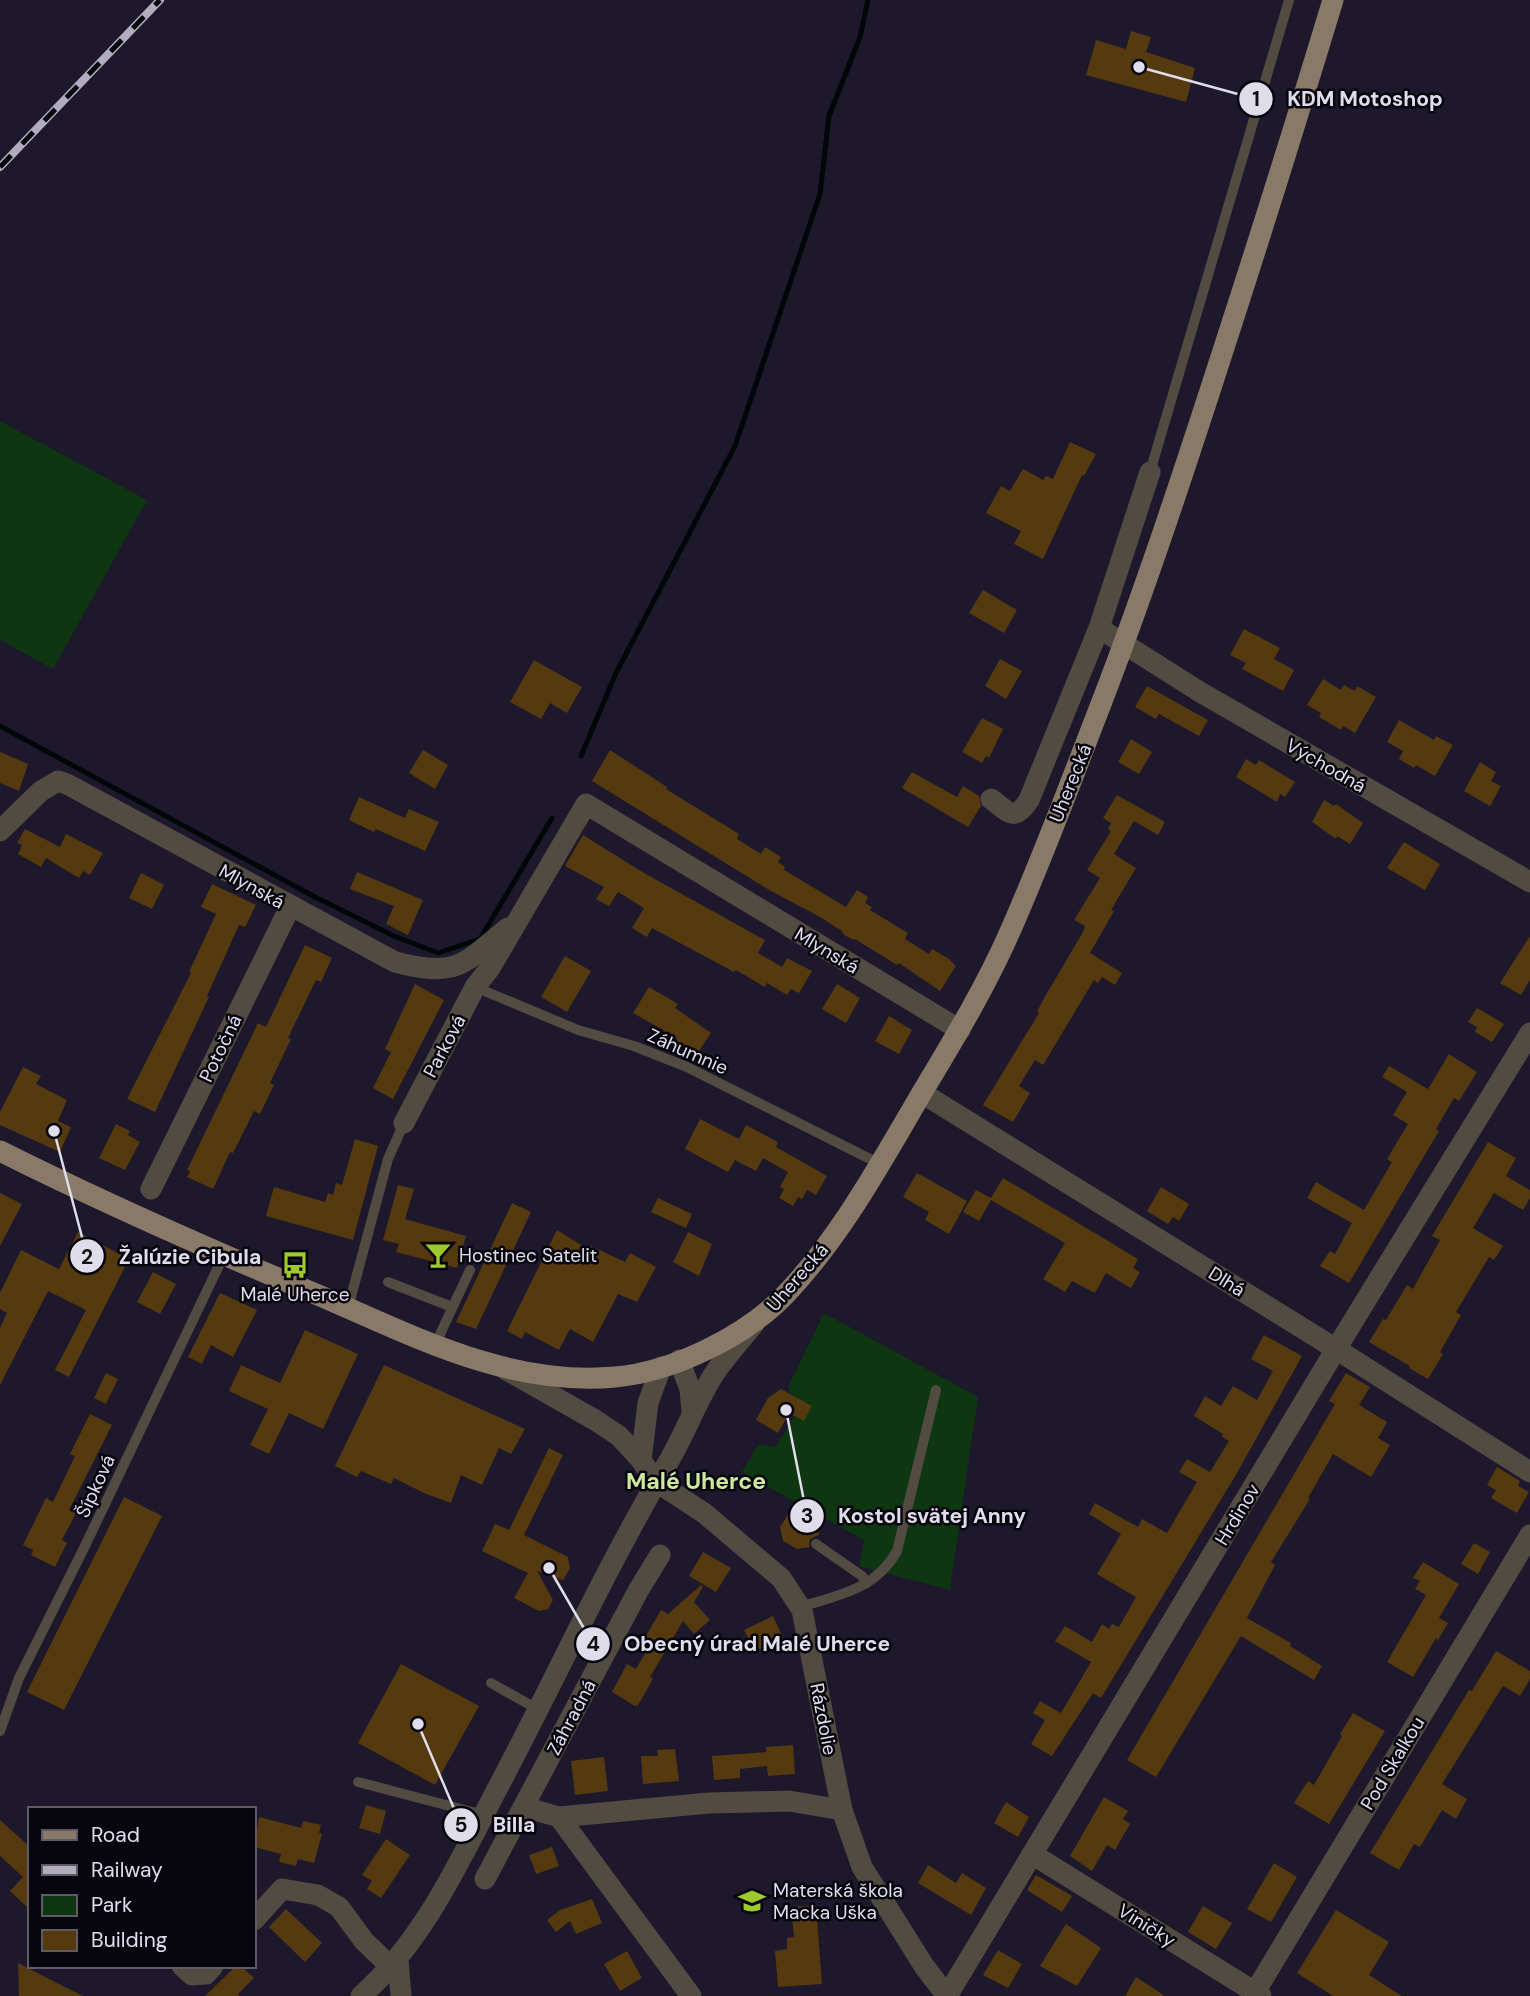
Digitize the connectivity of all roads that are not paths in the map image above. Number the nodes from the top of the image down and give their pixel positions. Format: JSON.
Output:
{"nodes":[{"id":1,"x":1289,"y":0,"type":"edge"},
{"id":2,"x":1332,"y":0,"type":"edge"},
{"id":3,"x":1150,"y":472,"type":"joint"},
{"id":4,"x":1099,"y":628,"type":"junction"},
{"id":5,"x":1125,"y":643,"type":"junction"},
{"id":6,"x":991,"y":799,"type":"dead end"},
{"id":7,"x":586,"y":804,"type":"joint"},
{"id":8,"x":0,"y":831,"type":"edge"},
{"id":9,"x":1530,"y":882,"type":"edge"},
{"id":10,"x":290,"y":907,"type":"junction"},
{"id":11,"x":515,"y":922,"type":"junction"},
{"id":12,"x":475,"y":987,"type":"junction"},
{"id":13,"x":960,"y":1030,"type":"junction"},
{"id":14,"x":1530,"y":1033,"type":"edge"},
{"id":15,"x":922,"y":1093,"type":"junction"},
{"id":16,"x":404,"y":1123,"type":"joint"},
{"id":17,"x":0,"y":1151,"type":"edge"},
{"id":18,"x":880,"y":1164,"type":"junction"},
{"id":19,"x":151,"y":1189,"type":"dead end"},
{"id":20,"x":224,"y":1255,"type":"junction"},
{"id":21,"x":470,"y":1270,"type":"dead end"},
{"id":22,"x":388,"y":1282,"type":"dead end"},
{"id":23,"x":452,"y":1307,"type":"junction"},
{"id":24,"x":348,"y":1308,"type":"junction"},
{"id":25,"x":757,"y":1320,"type":"junction"},
{"id":26,"x":435,"y":1345,"type":"junction"},
{"id":27,"x":1336,"y":1349,"type":"junction"},
{"id":28,"x":670,"y":1364,"type":"junction"},
{"id":29,"x":503,"y":1368,"type":"junction"},
{"id":30,"x":936,"y":1390,"type":"dead end"},
{"id":31,"x":692,"y":1412,"type":"junction"},
{"id":32,"x":641,"y":1460,"type":"junction"},
{"id":33,"x":1530,"y":1472,"type":"edge"},
{"id":34,"x":655,"y":1481,"type":"junction"},
{"id":35,"x":1530,"y":1535,"type":"edge"},
{"id":36,"x":816,"y":1544,"type":"dead end"},
{"id":37,"x":660,"y":1555,"type":"dead end"},
{"id":38,"x":867,"y":1583,"type":"junction"},
{"id":39,"x":800,"y":1607,"type":"junction"},
{"id":40,"x":491,"y":1683,"type":"dead end"},
{"id":41,"x":539,"y":1710,"type":"junction"},
{"id":42,"x":0,"y":1731,"type":"edge"},
{"id":43,"x":358,"y":1782,"type":"dead end"},
{"id":44,"x":524,"y":1807,"type":"junction"},
{"id":45,"x":842,"y":1810,"type":"junction"},
{"id":46,"x":484,"y":1815,"type":"junction"},
{"id":47,"x":559,"y":1817,"type":"junction"},
{"id":48,"x":1032,"y":1854,"type":"junction"},
{"id":49,"x":485,"y":1879,"type":"dead end"},
{"id":50,"x":256,"y":1918,"type":"edge"},
{"id":51,"x":394,"y":1963,"type":"junction"},
{"id":52,"x":184,"y":1968,"type":"edge"},
{"id":53,"x":211,"y":1968,"type":"edge"},
{"id":54,"x":1258,"y":1994,"type":"edge"},
{"id":55,"x":368,"y":1995,"type":"edge"},
{"id":56,"x":401,"y":1996,"type":"edge"},
{"id":57,"x":691,"y":1996,"type":"edge"},
{"id":58,"x":947,"y":1996,"type":"edge"}],
"edges":[{"from":1,"to":3,"type":"lane"},
{"from":2,"to":5,"type":"main road","name":"Uherecká"},
{"from":3,"to":4,"type":"street"},
{"from":4,"to":5,"type":"street","name":"Východná"},
{"from":4,"to":6,"type":"street"},
{"from":5,"to":9,"type":"street","name":"Východná"},
{"from":5,"to":13,"type":"main road","name":"Uherecká"},
{"from":7,"to":11,"type":"street","name":"Parková"},
{"from":7,"to":13,"type":"street","name":"Mlynská"},
{"from":8,"to":10,"type":"street","name":"Mlynská"},
{"from":10,"to":11,"type":"street","name":"Mlynská"},
{"from":10,"to":19,"type":"street","name":"Potočná"},
{"from":11,"to":12,"type":"street","name":"Parková"},
{"from":12,"to":16,"type":"street","name":"Parková"},
{"from":12,"to":18,"type":"lane","name":"Záhumnie"},
{"from":13,"to":15,"type":"main road","name":"Uherecká"},
{"from":14,"to":27,"type":"street","name":"Hrdinov"},
{"from":15,"to":18,"type":"main road","name":"Uherecká"},
{"from":15,"to":27,"type":"street","name":"Dlhá"},
{"from":16,"to":24,"type":"lane","name":"Parková"},
{"from":17,"to":20,"type":"main road","name":"Uherecká"},
{"from":18,"to":25,"type":"main road","name":"Uherecká"},
{"from":20,"to":24,"type":"main road","name":"Uherecká"},
{"from":20,"to":42,"type":"lane","name":"Šípková"},
{"from":21,"to":23,"type":"lane"},
{"from":22,"to":23,"type":"lane"},
{"from":23,"to":26,"type":"lane"},
{"from":24,"to":26,"type":"main road","name":"Uherecká"},
{"from":25,"to":28,"type":"main road","name":"Uherecká"},
{"from":25,"to":31,"type":"street"},
{"from":26,"to":29,"type":"main road","name":"Uherecká"},
{"from":27,"to":33,"type":"street","name":"Dlhá"},
{"from":27,"to":48,"type":"street","name":"Hrdinov"},
{"from":28,"to":29,"type":"main road","name":"Uherecká"},
{"from":28,"to":31,"type":"street"},
{"from":28,"to":32,"type":"street"},
{"from":29,"to":32,"type":"street"},
{"from":30,"to":38,"type":"lane"},
{"from":31,"to":34,"type":"street"},
{"from":32,"to":34,"type":"street"},
{"from":34,"to":39,"type":"street","name":"Rázdolie"},
{"from":34,"to":41,"type":"street"},
{"from":35,"to":54,"type":"street","name":"Pod Skalkou"},
{"from":36,"to":38,"type":"lane"},
{"from":37,"to":44,"type":"street","name":"Záhradná"},
{"from":38,"to":39,"type":"lane"},
{"from":39,"to":45,"type":"street","name":"Rázdolie"},
{"from":40,"to":41,"type":"lane"},
{"from":41,"to":46,"type":"street"},
{"from":43,"to":46,"type":"lane"},
{"from":44,"to":47,"type":"street"},
{"from":44,"to":49,"type":"street","name":"Záhradná"},
{"from":45,"to":47,"type":"street"},
{"from":45,"to":58,"type":"street","name":"Rázdolie"},
{"from":46,"to":51,"type":"street"},
{"from":47,"to":57,"type":"street"},
{"from":48,"to":54,"type":"street","name":"Viničky"},
{"from":48,"to":58,"type":"street","name":"Hrdinov"},
{"from":50,"to":51,"type":"street"},
{"from":51,"to":55,"type":"street"},
{"from":51,"to":56,"type":"street"},
{"from":52,"to":53,"type":"street"}]}
